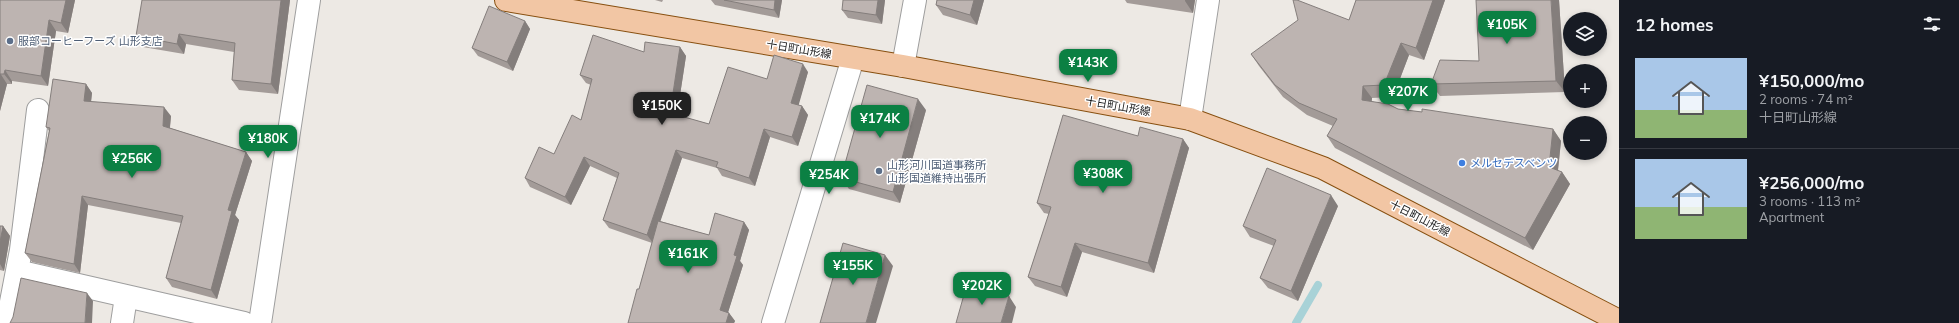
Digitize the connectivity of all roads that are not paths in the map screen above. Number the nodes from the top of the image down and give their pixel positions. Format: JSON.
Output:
{"nodes":[{"id":1,"x":309,"y":0,"type":"edge"},
{"id":2,"x":506,"y":0,"type":"edge"},
{"id":3,"x":915,"y":0,"type":"edge"},
{"id":4,"x":1208,"y":0,"type":"edge"},
{"id":5,"x":853,"y":58,"type":"junction"},
{"id":6,"x":903,"y":66,"type":"junction"},
{"id":7,"x":38,"y":110,"type":"dead end"},
{"id":8,"x":1190,"y":119,"type":"junction"},
{"id":9,"x":17,"y":271,"type":"junction"},
{"id":10,"x":126,"y":297,"type":"junction"},
{"id":11,"x":1619,"y":321,"type":"edge"},
{"id":12,"x":7,"y":323,"type":"edge"},
{"id":13,"x":122,"y":323,"type":"edge"},
{"id":14,"x":244,"y":323,"type":"edge"},
{"id":15,"x":260,"y":323,"type":"edge"},
{"id":16,"x":773,"y":323,"type":"edge"}],
"edges":[{"from":1,"to":15,"type":"street"},
{"from":2,"to":5,"type":"main road","name":"十日町山形線"},
{"from":3,"to":6,"type":"street"},
{"from":4,"to":8,"type":"street"},
{"from":5,"to":6,"type":"main road","name":"十日町山形線"},
{"from":5,"to":16,"type":"street"},
{"from":6,"to":8,"type":"main road","name":"十日町山形線"},
{"from":7,"to":9,"type":"street"},
{"from":8,"to":11,"type":"main road","name":"十日町山形線"},
{"from":9,"to":10,"type":"street"},
{"from":9,"to":12,"type":"street"},
{"from":10,"to":13,"type":"street"},
{"from":10,"to":14,"type":"street"}]}
